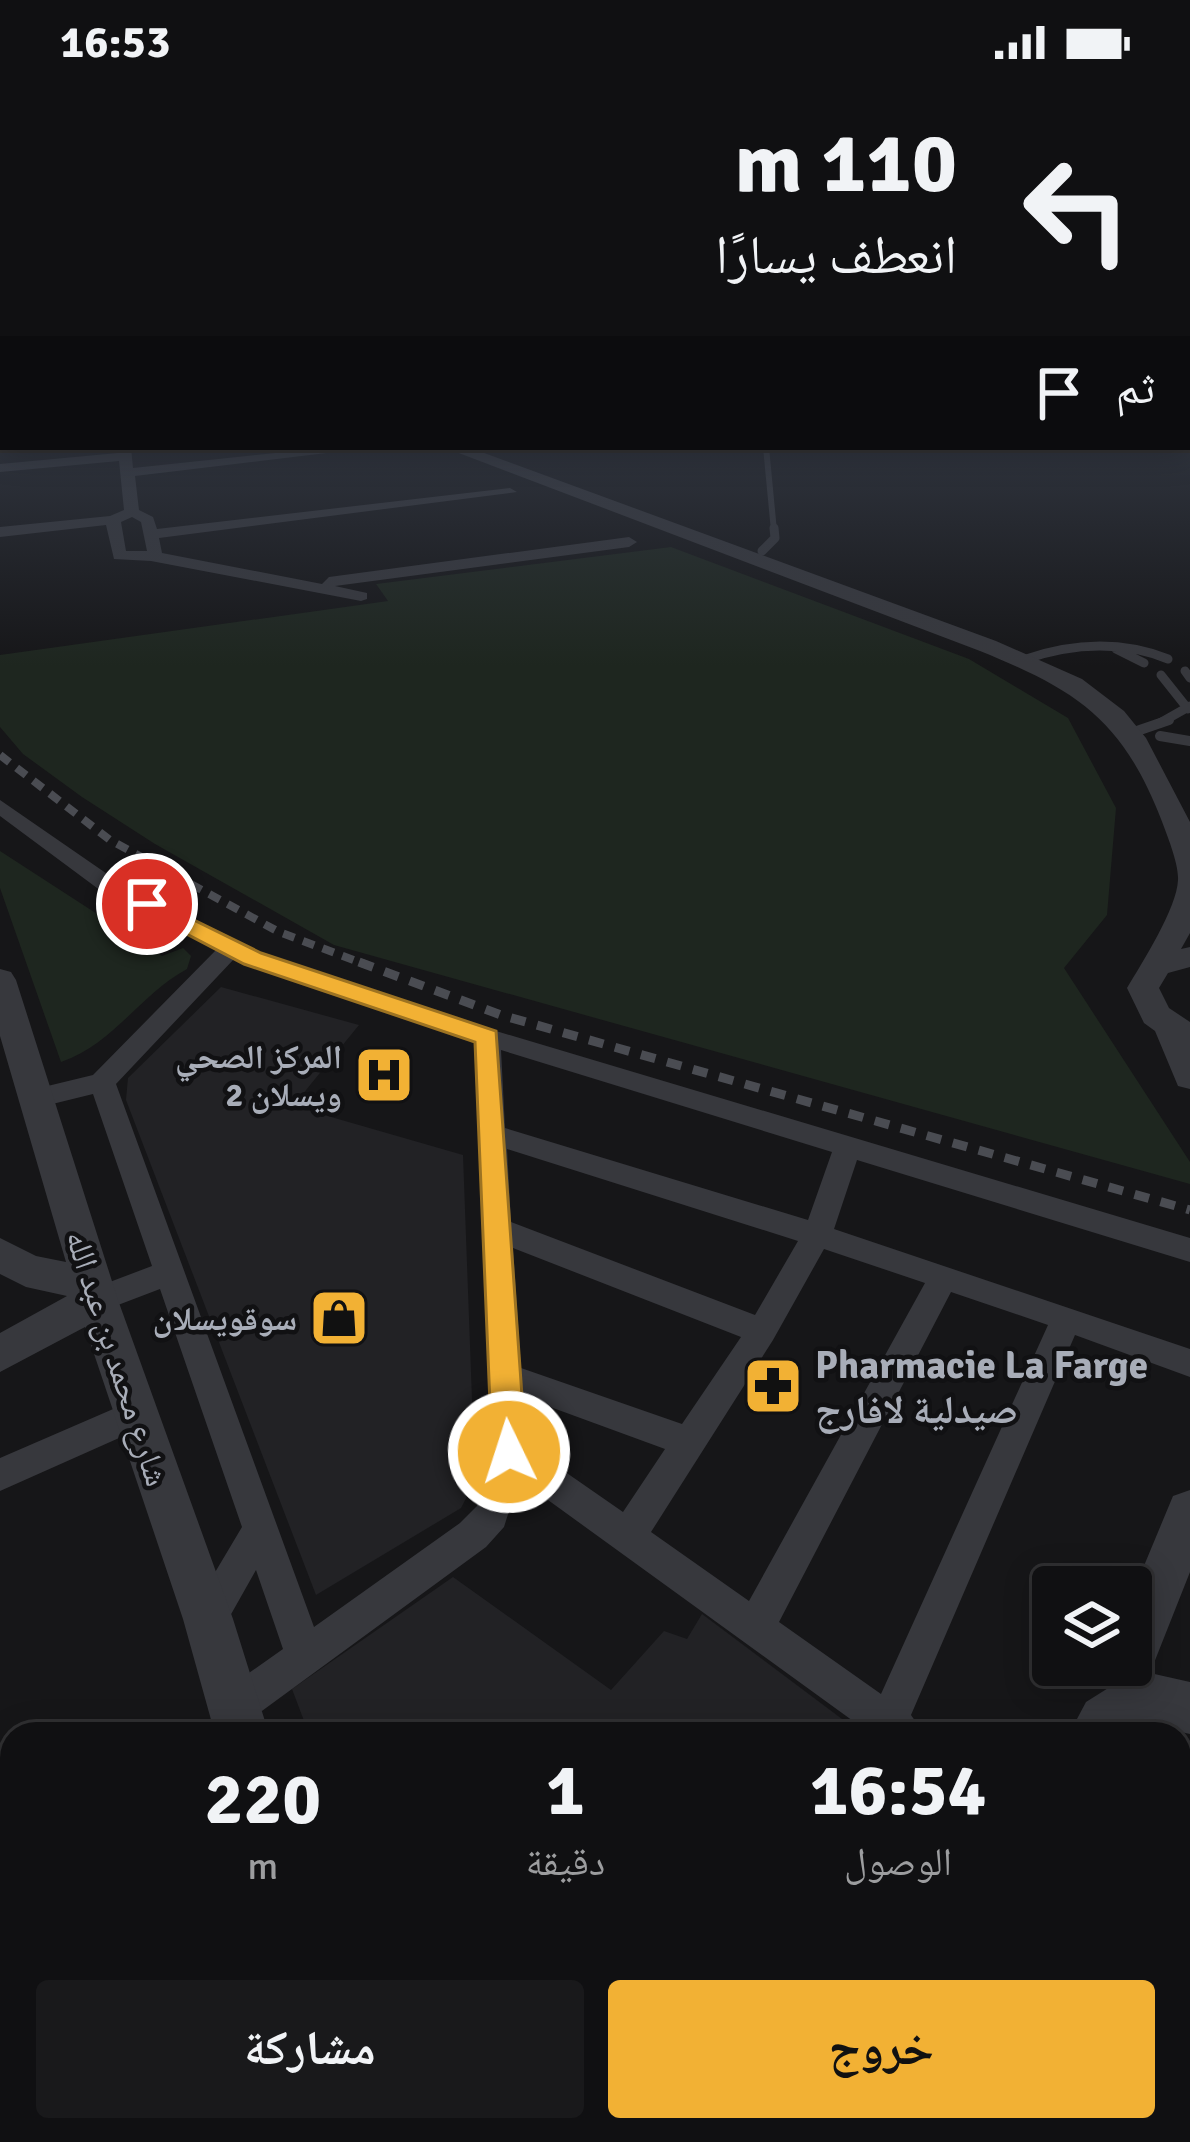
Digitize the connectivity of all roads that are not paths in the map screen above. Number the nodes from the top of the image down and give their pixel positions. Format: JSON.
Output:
{"nodes":[{"id":1,"x":127,"y":474,"type":"edge"},
{"id":2,"x":527,"y":474,"type":"edge"},
{"id":3,"x":553,"y":474,"type":"edge"},
{"id":4,"x":769,"y":474,"type":"edge"},
{"id":5,"x":510,"y":492,"type":"dead end"},
{"id":6,"x":132,"y":512,"type":"junction"},
{"id":7,"x":113,"y":520,"type":"junction"},
{"id":8,"x":0,"y":532,"type":"edge"},
{"id":9,"x":154,"y":534,"type":"junction"},
{"id":10,"x":629,"y":542,"type":"dead end"},
{"id":11,"x":762,"y":550,"type":"junction"},
{"id":12,"x":151,"y":556,"type":"junction"},
{"id":13,"x":307,"y":585,"type":"junction"},
{"id":14,"x":361,"y":596,"type":"dead end"},
{"id":15,"x":1107,"y":646,"type":"junction"},
{"id":16,"x":1031,"y":657,"type":"junction"},
{"id":17,"x":1168,"y":659,"type":"dead end"},
{"id":18,"x":1144,"y":663,"type":"dead end"},
{"id":19,"x":1161,"y":675,"type":"dead end"},
{"id":20,"x":1189,"y":708,"type":"edge"},
{"id":21,"x":1148,"y":732,"type":"junction"},
{"id":22,"x":1190,"y":741,"type":"edge"},
{"id":23,"x":1180,"y":765,"type":"dead end"},
{"id":24,"x":0,"y":806,"type":"edge"},
{"id":25,"x":1190,"y":875,"type":"edge"},
{"id":26,"x":1190,"y":886,"type":"edge"},
{"id":27,"x":230,"y":948,"type":"junction"},
{"id":28,"x":1190,"y":957,"type":"edge"},
{"id":29,"x":1156,"y":966,"type":"junction"},
{"id":30,"x":3,"y":999,"type":"edge"},
{"id":31,"x":1181,"y":1034,"type":"edge"},
{"id":32,"x":487,"y":1037,"type":"junction"},
{"id":33,"x":1190,"y":1077,"type":"edge"},
{"id":34,"x":102,"y":1082,"type":"junction"},
{"id":35,"x":36,"y":1098,"type":"junction"},
{"id":36,"x":496,"y":1135,"type":"junction"},
{"id":37,"x":848,"y":1148,"type":"junction"},
{"id":38,"x":499,"y":1230,"type":"junction"},
{"id":39,"x":817,"y":1235,"type":"junction"},
{"id":40,"x":1190,"y":1250,"type":"edge"},
{"id":41,"x":0,"y":1255,"type":"edge"},
{"id":42,"x":169,"y":1272,"type":"junction"},
{"id":43,"x":944,"y":1277,"type":"junction"},
{"id":44,"x":94,"y":1292,"type":"junction"},
{"id":45,"x":1067,"y":1318,"type":"junction"},
{"id":46,"x":762,"y":1331,"type":"junction"},
{"id":47,"x":0,"y":1354,"type":"edge"},
{"id":48,"x":1190,"y":1363,"type":"edge"},
{"id":49,"x":504,"y":1376,"type":"junction"},
{"id":50,"x":134,"y":1415,"type":"junction"},
{"id":51,"x":688,"y":1442,"type":"junction"},
{"id":52,"x":509,"y":1452,"type":"junction"},
{"id":53,"x":0,"y":1475,"type":"edge"},
{"id":54,"x":1190,"y":1512,"type":"edge"},
{"id":55,"x":260,"y":1529,"type":"junction"},
{"id":56,"x":627,"y":1538,"type":"junction"},
{"id":57,"x":1152,"y":1605,"type":"edge"},
{"id":58,"x":208,"y":1619,"type":"junction"},
{"id":59,"x":757,"y":1625,"type":"junction"},
{"id":60,"x":305,"y":1656,"type":"junction"},
{"id":61,"x":1118,"y":1686,"type":"edge"},
{"id":62,"x":1190,"y":1708,"type":"edge"},
{"id":63,"x":238,"y":1721,"type":"edge"},
{"id":64,"x":888,"y":1722,"type":"edge"},
{"id":65,"x":899,"y":1722,"type":"edge"},
{"id":66,"x":1102,"y":1722,"type":"edge"},
{"id":67,"x":1102,"y":1722,"type":"edge"}],
"edges":[{"from":1,"to":6,"type":"street"},
{"from":2,"to":16,"type":"street"},
{"from":3,"to":11,"type":"street"},
{"from":4,"to":11,"type":"lane"},
{"from":5,"to":9,"type":"street"},
{"from":6,"to":7,"type":"street"},
{"from":6,"to":9,"type":"street"},
{"from":7,"to":8,"type":"street"},
{"from":7,"to":12,"type":"street"},
{"from":9,"to":12,"type":"street"},
{"from":10,"to":13,"type":"street"},
{"from":11,"to":16,"type":"street"},
{"from":12,"to":13,"type":"street"},
{"from":13,"to":14,"type":"street"},
{"from":15,"to":16,"type":"lane"},
{"from":15,"to":17,"type":"lane"},
{"from":15,"to":18,"type":"lane"},
{"from":16,"to":21,"type":"street"},
{"from":19,"to":20,"type":"lane"},
{"from":20,"to":21,"type":"lane"},
{"from":21,"to":22,"type":"lane"},
{"from":21,"to":23,"type":"street"},
{"from":21,"to":25,"type":"street"},
{"from":24,"to":27,"type":"street"},
{"from":26,"to":29,"type":"street"},
{"from":27,"to":32,"type":"street"},
{"from":27,"to":34,"type":"street"},
{"from":28,"to":29,"type":"street"},
{"from":29,"to":31,"type":"street"},
{"from":30,"to":35,"type":"street","name":"شارع محمد بن عبد الله"},
{"from":31,"to":33,"type":"street"},
{"from":32,"to":36,"type":"street"},
{"from":32,"to":37,"type":"street"},
{"from":34,"to":35,"type":"street"},
{"from":34,"to":42,"type":"street"},
{"from":35,"to":44,"type":"street","name":"شارع محمد بن عبد الله"},
{"from":36,"to":38,"type":"street"},
{"from":36,"to":39,"type":"street"},
{"from":37,"to":39,"type":"street"},
{"from":37,"to":40,"type":"street"},
{"from":38,"to":46,"type":"street"},
{"from":38,"to":49,"type":"street"},
{"from":39,"to":43,"type":"street"},
{"from":39,"to":46,"type":"street"},
{"from":41,"to":44,"type":"street"},
{"from":42,"to":44,"type":"street"},
{"from":42,"to":55,"type":"street"},
{"from":43,"to":45,"type":"street"},
{"from":43,"to":59,"type":"street"},
{"from":44,"to":47,"type":"street"},
{"from":44,"to":50,"type":"street","name":"شارع محمد بن عبد الله"},
{"from":45,"to":48,"type":"street"},
{"from":45,"to":65,"type":"street"},
{"from":46,"to":51,"type":"street"},
{"from":49,"to":51,"type":"street"},
{"from":49,"to":52,"type":"street"},
{"from":50,"to":53,"type":"street"},
{"from":50,"to":58,"type":"street","name":"شارع محمد بن عبد الله"},
{"from":51,"to":56,"type":"street"},
{"from":52,"to":56,"type":"street"},
{"from":52,"to":60,"type":"street"},
{"from":54,"to":57,"type":"street"},
{"from":55,"to":58,"type":"street"},
{"from":55,"to":60,"type":"street"},
{"from":56,"to":59,"type":"street"},
{"from":58,"to":63,"type":"street","name":"شارع محمد بن عبد الله"},
{"from":59,"to":64,"type":"street"},
{"from":60,"to":63,"type":"street"},
{"from":61,"to":66,"type":"street"},
{"from":62,"to":67,"type":"street"}]}
